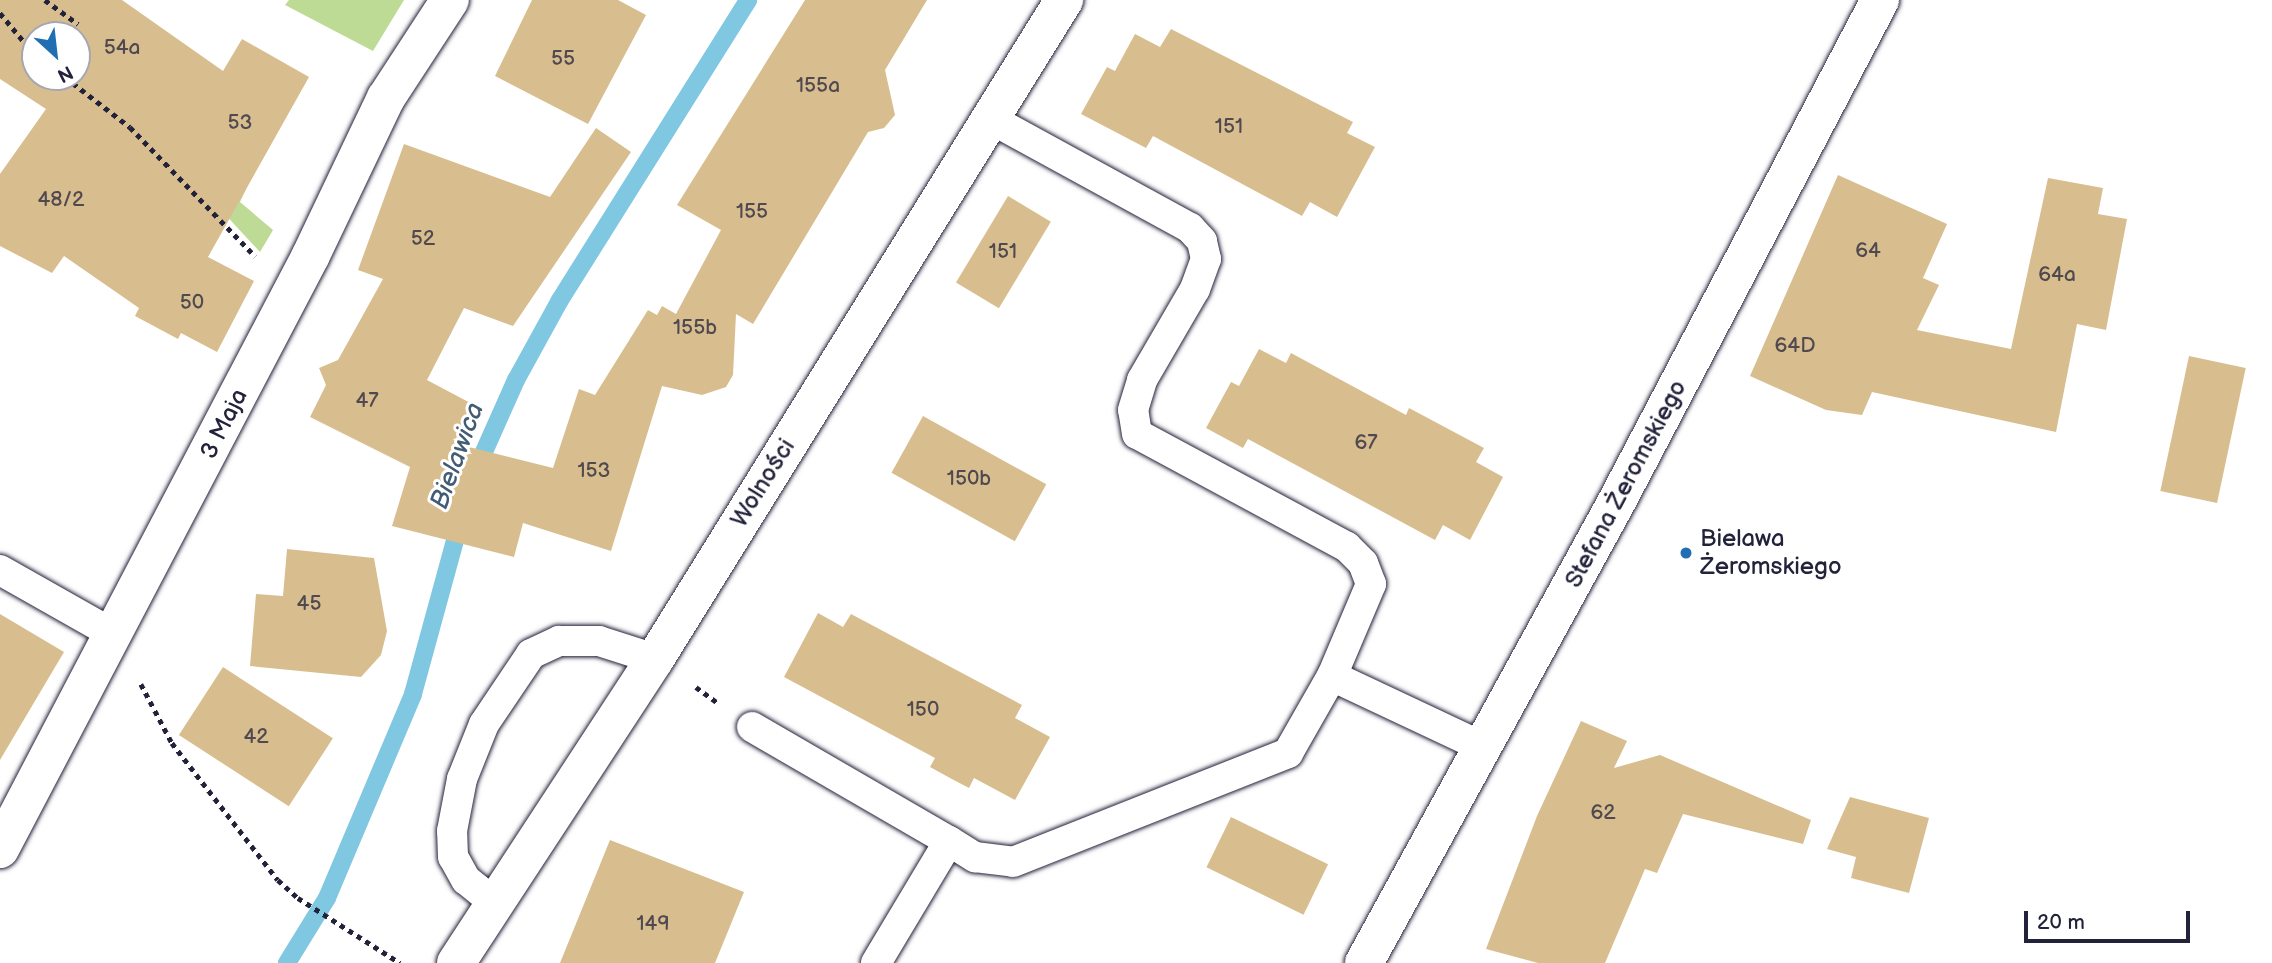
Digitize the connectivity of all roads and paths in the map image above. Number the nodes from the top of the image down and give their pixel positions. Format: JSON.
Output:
{"nodes":[{"id":1,"x":45,"y":0,"type":"edge"},
{"id":2,"x":450,"y":0,"type":"edge"},
{"id":3,"x":1064,"y":0,"type":"edge"},
{"id":4,"x":1881,"y":0,"type":"edge"},
{"id":5,"x":0,"y":13,"type":"edge"},
{"id":6,"x":74,"y":21,"type":"edge"},
{"id":7,"x":21,"y":38,"type":"edge"},
{"id":8,"x":83,"y":91,"type":"edge"},
{"id":9,"x":989,"y":118,"type":"junction"},
{"id":10,"x":264,"y":265,"type":"dead end"},
{"id":11,"x":0,"y":570,"type":"edge"},
{"id":12,"x":115,"y":635,"type":"junction"},
{"id":13,"x":655,"y":659,"type":"junction"},
{"id":14,"x":1332,"y":676,"type":"junction"},
{"id":15,"x":752,"y":727,"type":"joint"},
{"id":16,"x":1485,"y":748,"type":"junction"},
{"id":17,"x":949,"y":841,"type":"junction"},
{"id":18,"x":0,"y":849,"type":"edge"},
{"id":19,"x":496,"y":904,"type":"junction"},
{"id":20,"x":400,"y":963,"type":"edge"},
{"id":21,"x":456,"y":963,"type":"edge"},
{"id":22,"x":876,"y":963,"type":"edge"},
{"id":23,"x":1364,"y":963,"type":"edge"}],
"edges":[{"from":1,"to":6,"type":"path"},
{"from":2,"to":12,"type":"street","name":"3 Maja"},
{"from":3,"to":9,"type":"street","name":"Wolności"},
{"from":4,"to":16,"type":"street","name":"Stefana Żeromskiego"},
{"from":5,"to":7,"type":"path"},
{"from":8,"to":10,"type":"path"},
{"from":9,"to":13,"type":"street","name":"Wolności"},
{"from":9,"to":14,"type":"lane"},
{"from":11,"to":12,"type":"lane"},
{"from":12,"to":18,"type":"street","name":"3 Maja"},
{"from":12,"to":20,"type":"path"},
{"from":13,"to":15,"type":"path"},
{"from":13,"to":19,"type":"street","name":"Wolności"},
{"from":13,"to":19,"type":"lane"},
{"from":14,"to":16,"type":"lane"},
{"from":14,"to":17,"type":"lane"},
{"from":15,"to":17,"type":"lane"},
{"from":16,"to":23,"type":"street","name":"Stefana Żeromskiego"},
{"from":17,"to":22,"type":"lane"},
{"from":19,"to":21,"type":"street","name":"Wolności"}]}
